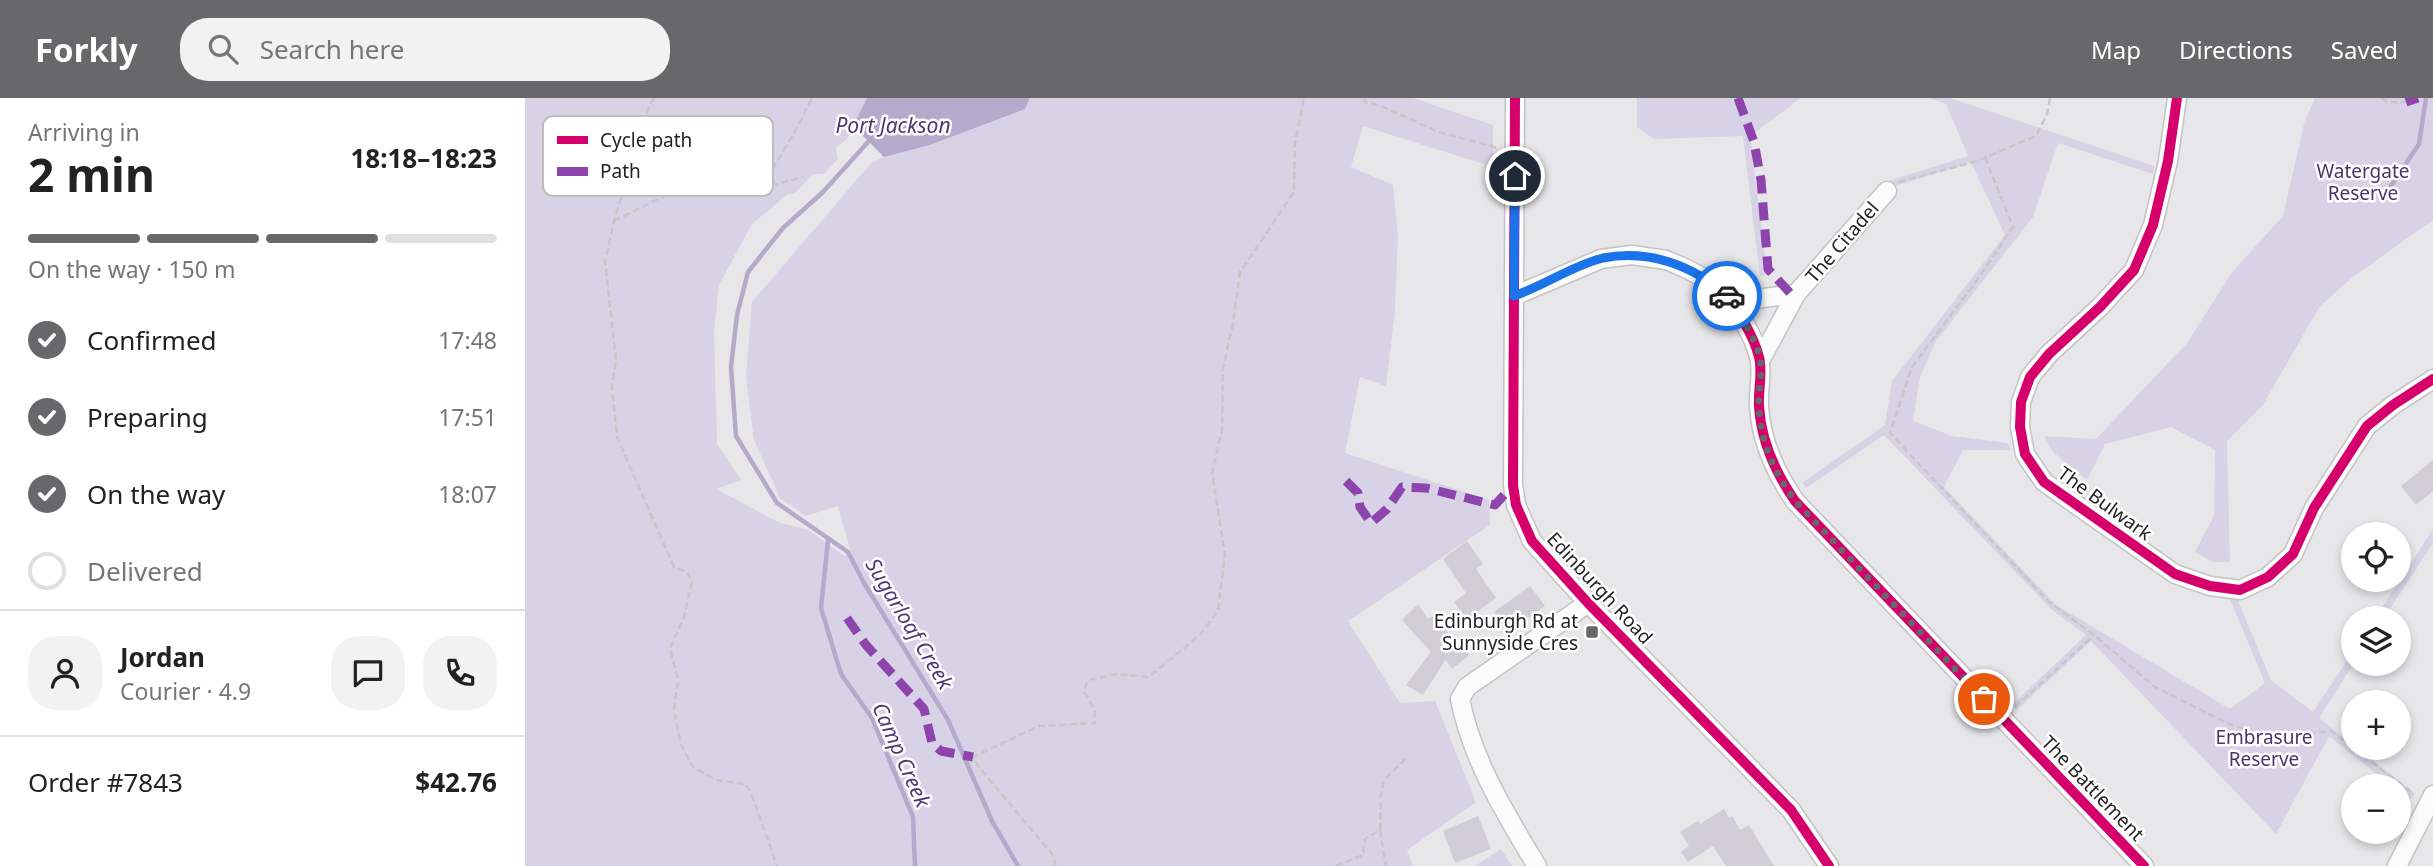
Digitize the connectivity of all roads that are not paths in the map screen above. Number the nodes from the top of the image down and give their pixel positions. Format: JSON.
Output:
{"nodes":[{"id":1,"x":1515,"y":98,"type":"edge"},
{"id":2,"x":2177,"y":98,"type":"edge"},
{"id":3,"x":1887,"y":191,"type":"road end"},
{"id":4,"x":1726,"y":295,"type":"junction"},
{"id":5,"x":1514,"y":296,"type":"junction"},
{"id":6,"x":1792,"y":302,"type":"junction"},
{"id":7,"x":1761,"y":361,"type":"junction"},
{"id":8,"x":2433,"y":379,"type":"edge"},
{"id":9,"x":1588,"y":603,"type":"junction"},
{"id":10,"x":2431,"y":800,"type":"edge"},
{"id":11,"x":1537,"y":866,"type":"edge"},
{"id":12,"x":1829,"y":866,"type":"edge"},
{"id":13,"x":2144,"y":866,"type":"edge"},
{"id":14,"x":2397,"y":866,"type":"edge"}],
"edges":[{"from":1,"to":5,"type":"street","name":"Edinburgh Road"},
{"from":2,"to":8,"type":"street","name":"The Bulwark"},
{"from":3,"to":6,"type":"street","name":"The Citadel"},
{"from":4,"to":5,"type":"street","name":"The Citadel"},
{"from":4,"to":6,"type":"street","name":"The Citadel"},
{"from":4,"to":7,"type":"street","name":"The Battlement"},
{"from":5,"to":9,"type":"street","name":"Edinburgh Road"},
{"from":6,"to":7,"type":"street","name":"The Battlement"},
{"from":7,"to":13,"type":"street","name":"The Battlement"},
{"from":9,"to":11,"type":"street"},
{"from":9,"to":12,"type":"street","name":"Edinburgh Road"},
{"from":10,"to":14,"type":"street"}]}
